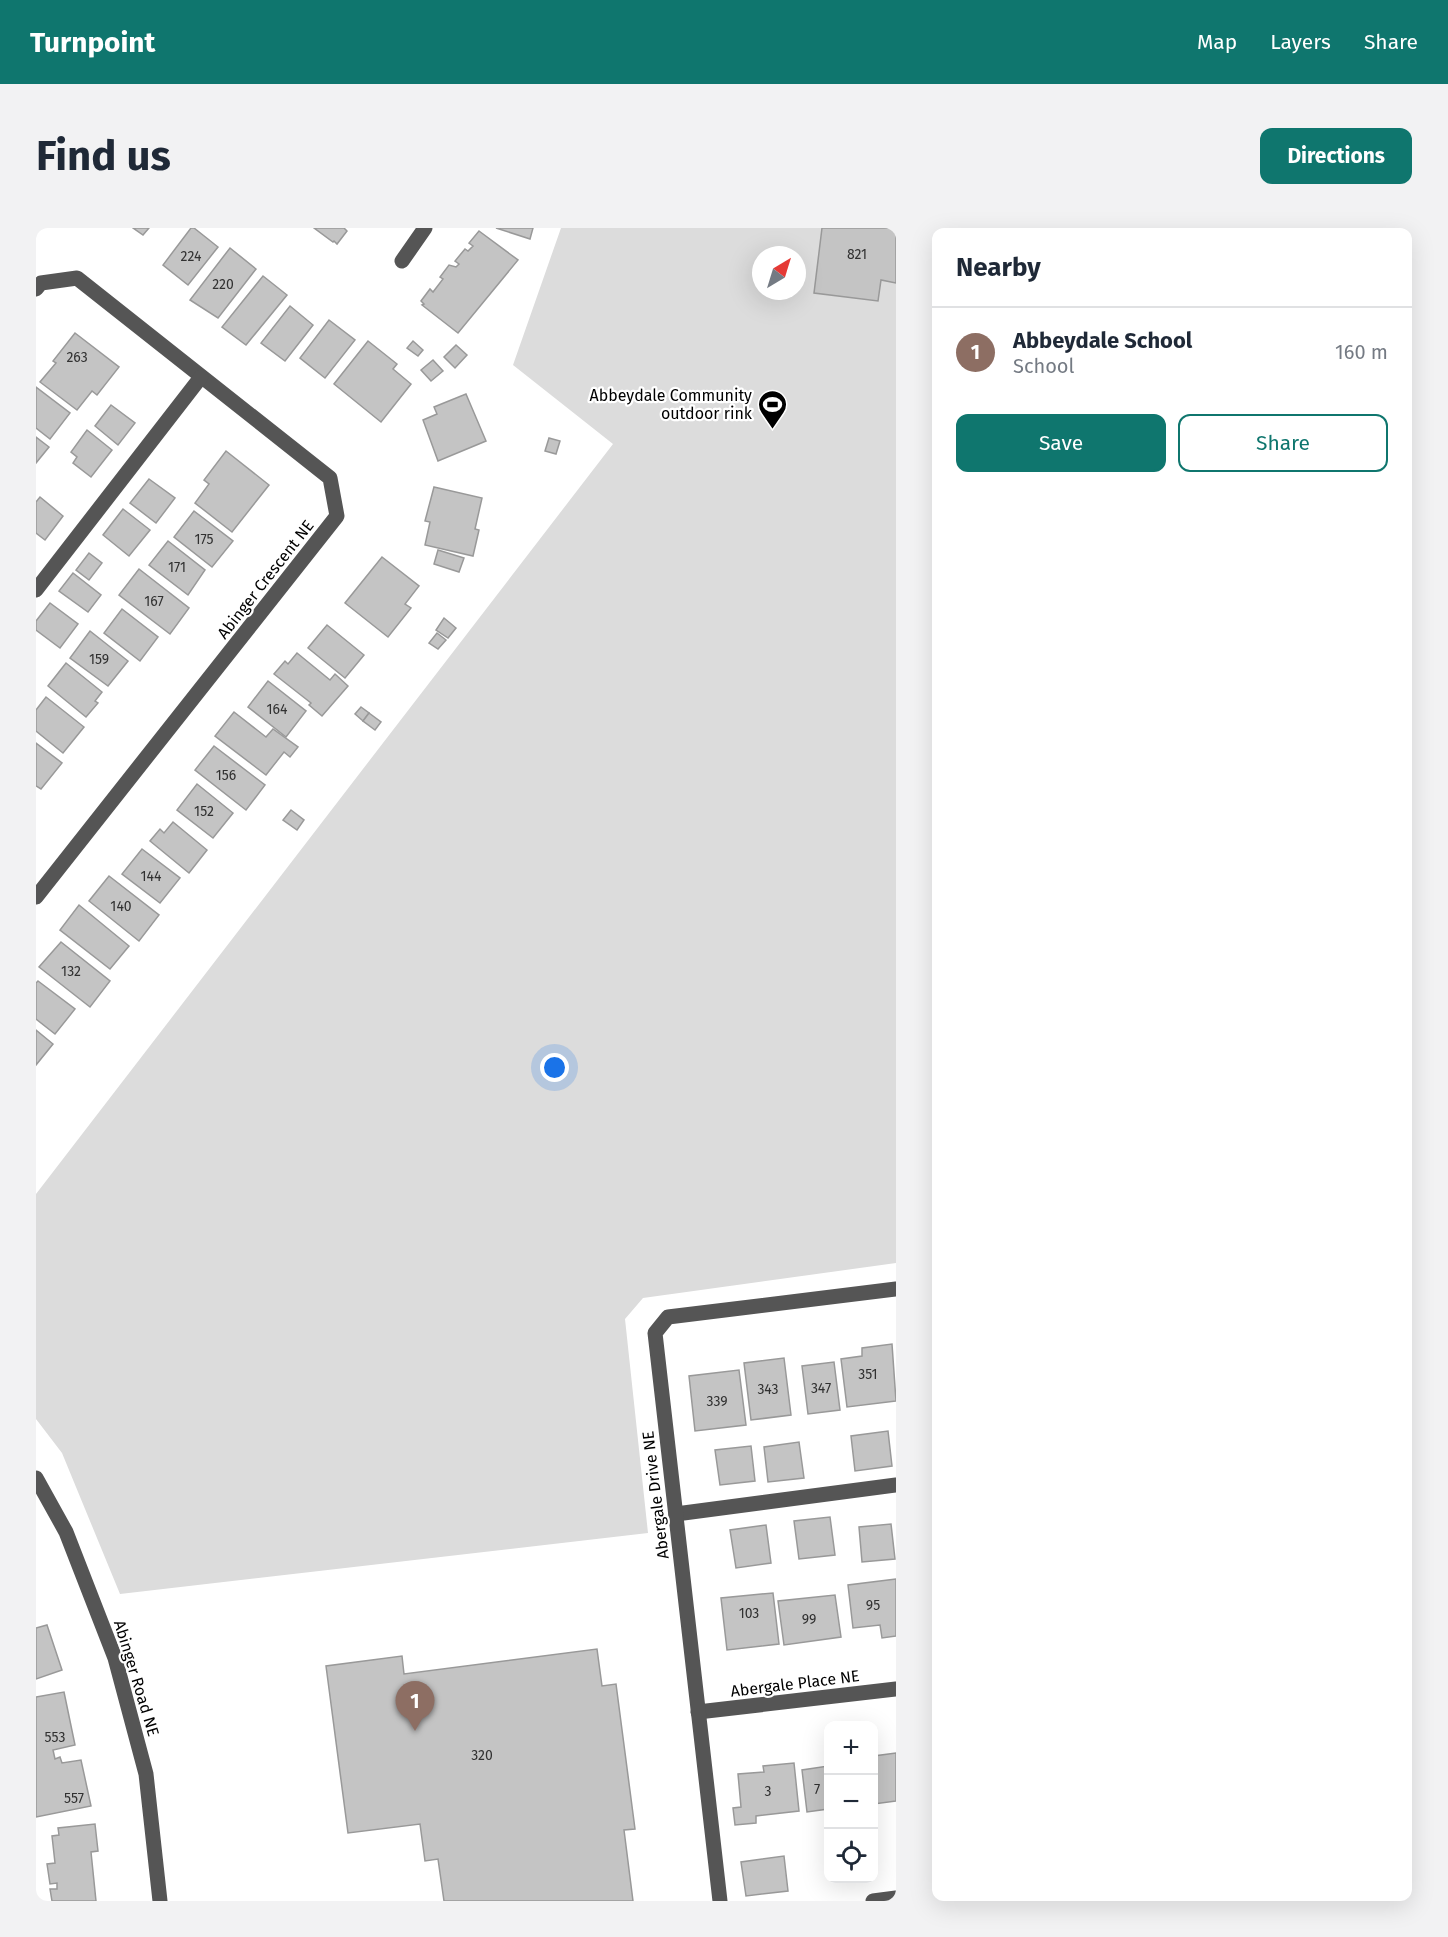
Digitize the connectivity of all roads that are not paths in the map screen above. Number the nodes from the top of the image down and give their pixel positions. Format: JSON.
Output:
{"nodes":[{"id":1,"x":425,"y":228,"type":"edge"},
{"id":2,"x":402,"y":261,"type":"dead end"},
{"id":3,"x":36,"y":290,"type":"edge"},
{"id":4,"x":201,"y":377,"type":"junction"},
{"id":5,"x":36,"y":590,"type":"edge"},
{"id":6,"x":36,"y":897,"type":"edge"},
{"id":7,"x":896,"y":1289,"type":"edge"},
{"id":8,"x":36,"y":1478,"type":"edge"},
{"id":9,"x":896,"y":1485,"type":"edge"},
{"id":10,"x":676,"y":1514,"type":"junction"},
{"id":11,"x":896,"y":1689,"type":"edge"},
{"id":12,"x":698,"y":1712,"type":"junction"},
{"id":13,"x":896,"y":1898,"type":"edge"},
{"id":14,"x":160,"y":1901,"type":"edge"},
{"id":15,"x":720,"y":1901,"type":"edge"},
{"id":16,"x":873,"y":1901,"type":"edge"}],
"edges":[{"from":1,"to":2,"type":"street"},
{"from":3,"to":4,"type":"street","name":"Abinger Crescent NE"},
{"from":4,"to":5,"type":"street"},
{"from":4,"to":6,"type":"street","name":"Abinger Crescent NE"},
{"from":7,"to":10,"type":"street","name":"Abergale Drive NE"},
{"from":8,"to":14,"type":"street","name":"Abinger Road NE"},
{"from":9,"to":10,"type":"street"},
{"from":10,"to":12,"type":"street","name":"Abergale Drive NE"},
{"from":11,"to":12,"type":"street","name":"Abergale Place NE"},
{"from":12,"to":15,"type":"street","name":"Abergale Drive NE"},
{"from":13,"to":16,"type":"street"}]}
